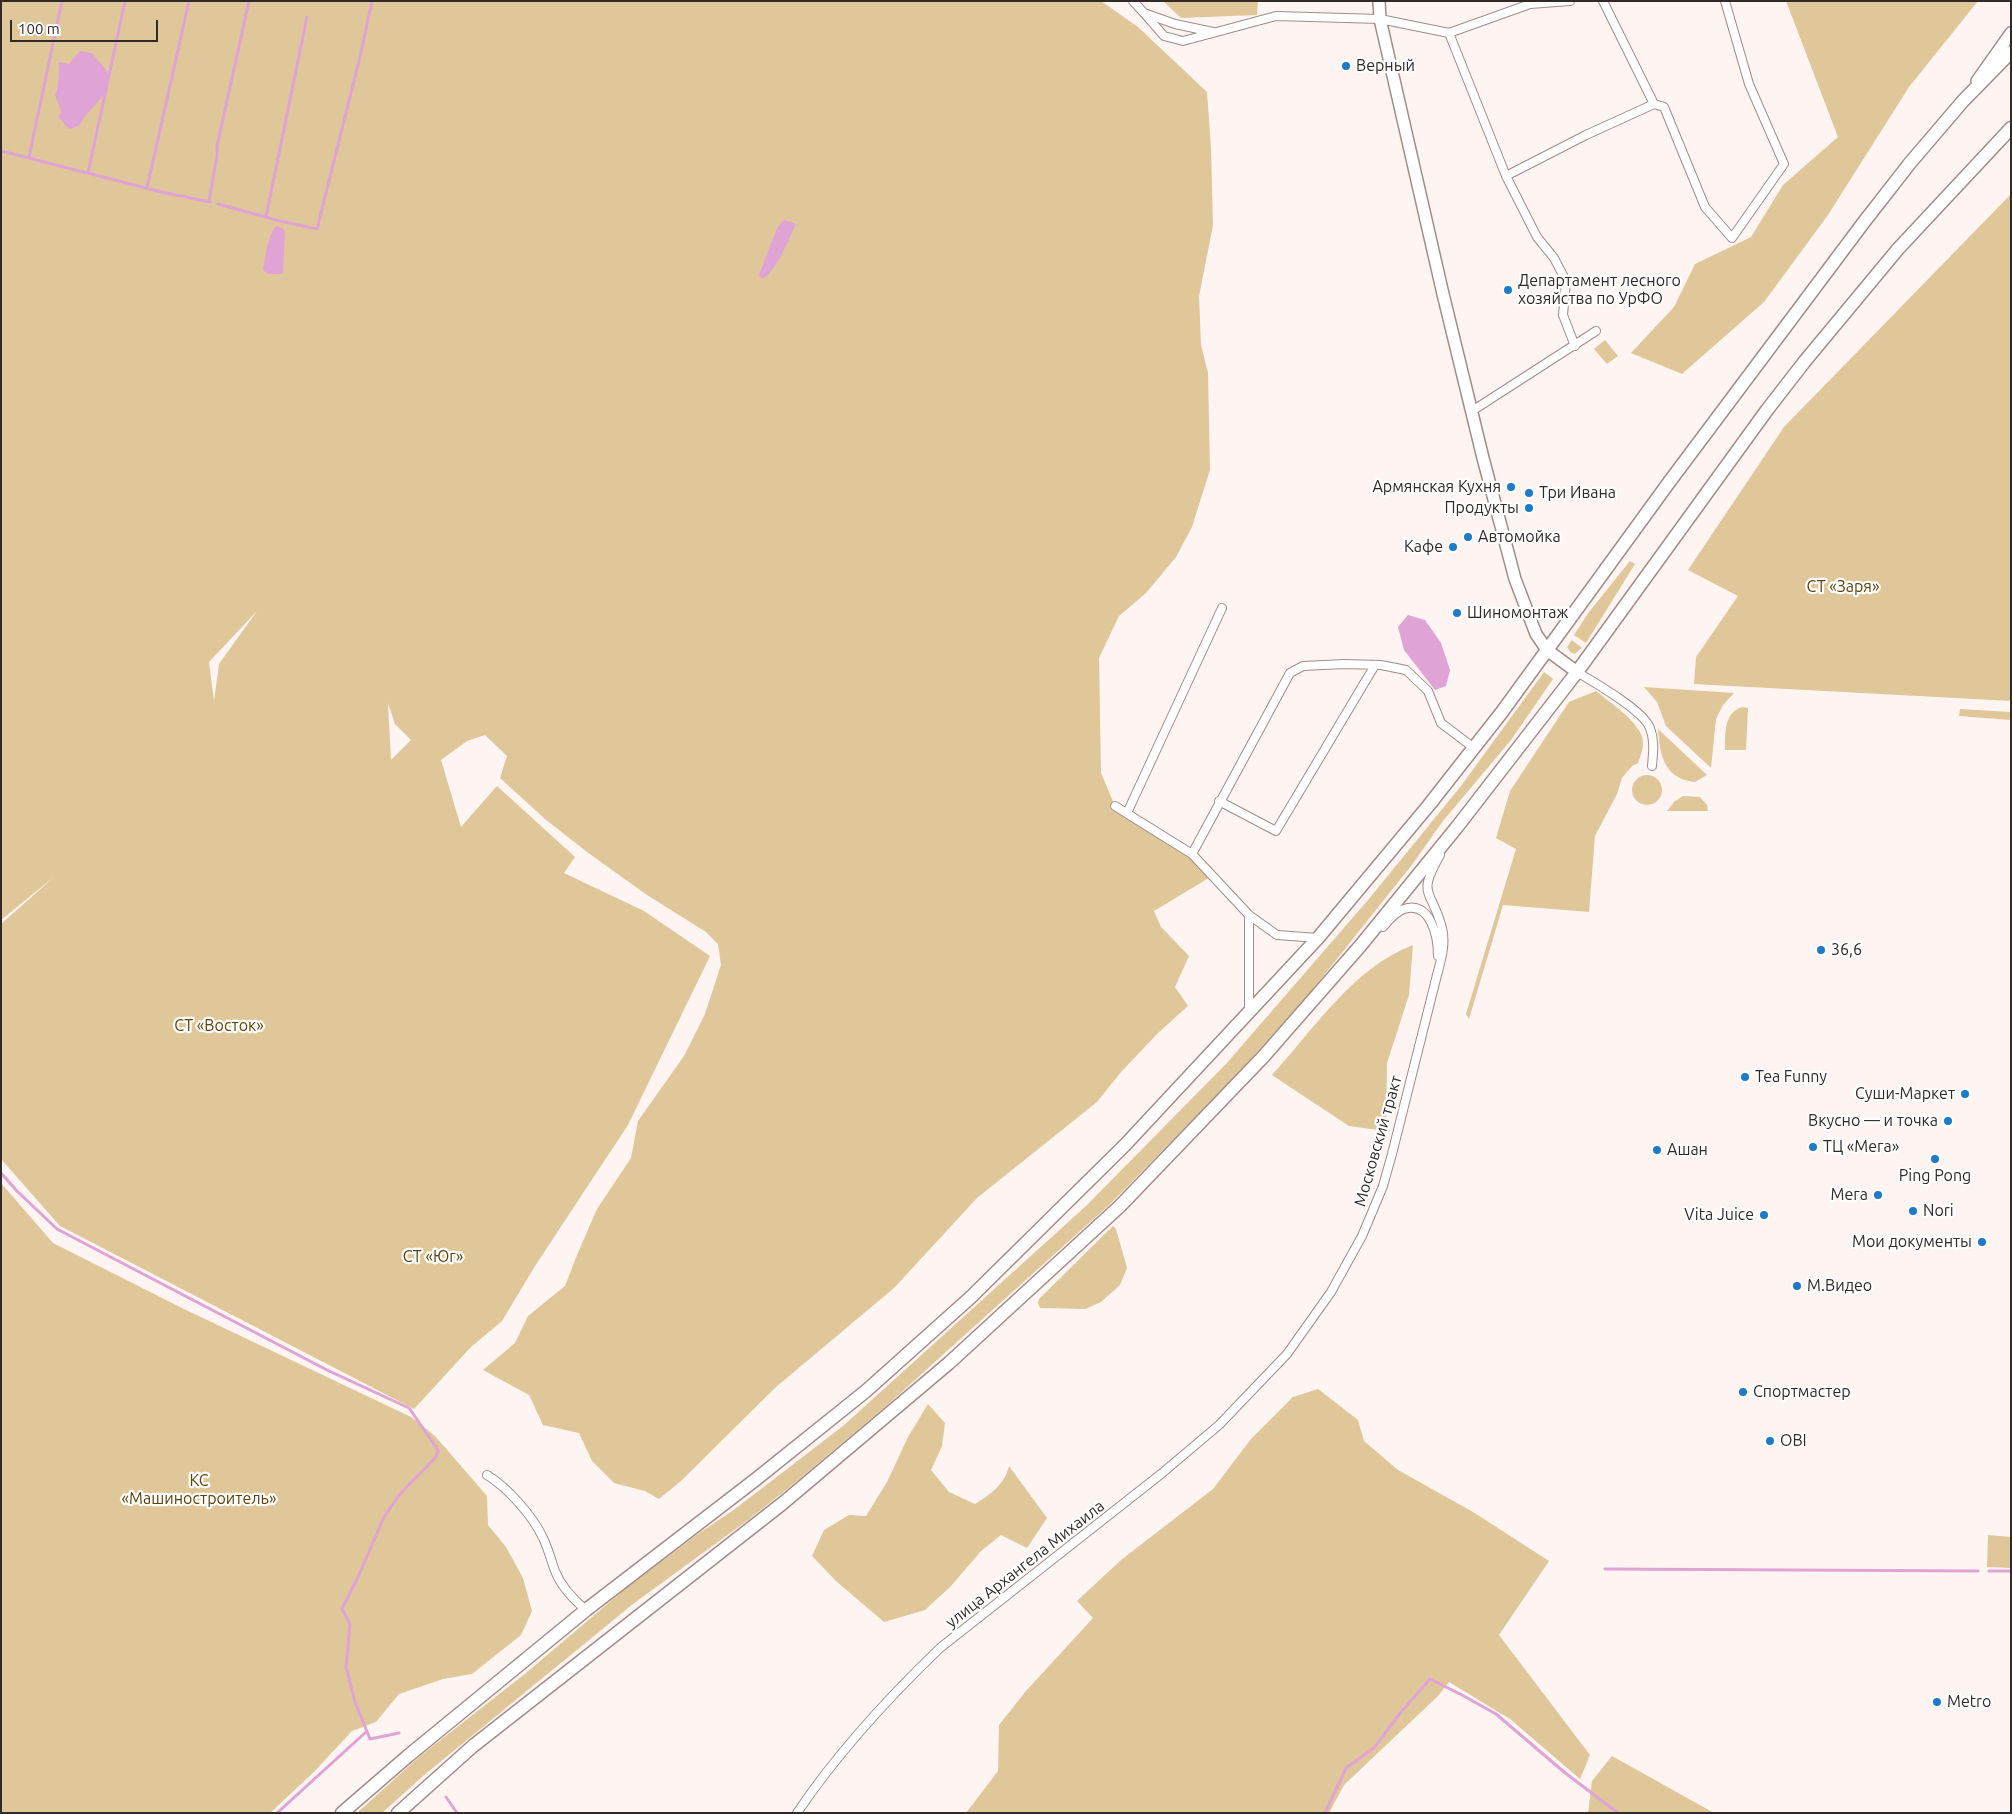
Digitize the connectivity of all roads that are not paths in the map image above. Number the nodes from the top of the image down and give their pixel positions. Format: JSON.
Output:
{"nodes":[{"id":1,"x":1133,"y":1,"type":"edge"},
{"id":2,"x":1379,"y":1,"type":"edge"},
{"id":3,"x":1570,"y":1,"type":"edge"},
{"id":4,"x":1603,"y":1,"type":"edge"},
{"id":5,"x":1725,"y":1,"type":"edge"},
{"id":6,"x":1144,"y":13,"type":"junction"},
{"id":7,"x":1380,"y":19,"type":"junction"},
{"id":8,"x":1215,"y":32,"type":"junction"},
{"id":9,"x":1449,"y":33,"type":"junction"},
{"id":10,"x":2011,"y":33,"type":"edge"},
{"id":11,"x":2011,"y":52,"type":"edge"},
{"id":12,"x":1962,"y":101,"type":"junction"},
{"id":13,"x":1654,"y":104,"type":"junction"},
{"id":14,"x":2011,"y":128,"type":"edge"},
{"id":15,"x":1506,"y":176,"type":"junction"},
{"id":16,"x":1596,"y":331,"type":"dead end"},
{"id":17,"x":1576,"y":346,"type":"junction"},
{"id":18,"x":1472,"y":411,"type":"junction"},
{"id":19,"x":1222,"y":608,"type":"dead end"},
{"id":20,"x":1547,"y":650,"type":"junction"},
{"id":21,"x":1375,"y":665,"type":"junction"},
{"id":22,"x":1577,"y":672,"type":"junction"},
{"id":23,"x":1474,"y":748,"type":"junction"},
{"id":24,"x":1652,"y":766,"type":"dead end"},
{"id":25,"x":1220,"y":801,"type":"junction"},
{"id":26,"x":1115,"y":806,"type":"dead end"},
{"id":27,"x":1127,"y":813,"type":"junction"},
{"id":28,"x":1452,"y":834,"type":"junction"},
{"id":29,"x":1192,"y":854,"type":"junction"},
{"id":30,"x":1249,"y":915,"type":"junction"},
{"id":31,"x":1318,"y":938,"type":"junction"},
{"id":32,"x":1360,"y":945,"type":"junction"},
{"id":33,"x":1437,"y":975,"type":"junction"},
{"id":34,"x":1248,"y":1014,"type":"junction"},
{"id":35,"x":1286,"y":1354,"type":"joint"},
{"id":36,"x":487,"y":1474,"type":"dead end"},
{"id":37,"x":586,"y":1610,"type":"junction"},
{"id":38,"x":342,"y":1813,"type":"edge"},
{"id":39,"x":398,"y":1813,"type":"edge"},
{"id":40,"x":797,"y":1813,"type":"edge"}],
"edges":[{"from":1,"to":6,"type":"street"},
{"from":2,"to":7,"type":"street"},
{"from":3,"to":9,"type":"street"},
{"from":4,"to":13,"type":"street"},
{"from":5,"to":13,"type":"street"},
{"from":6,"to":8,"type":"street"},
{"from":6,"to":8,"type":"street"},
{"from":7,"to":8,"type":"street"},
{"from":7,"to":9,"type":"street"},
{"from":7,"to":18,"type":"street"},
{"from":9,"to":15,"type":"street"},
{"from":10,"to":12,"type":"street"},
{"from":11,"to":12,"type":"main road"},
{"from":12,"to":20,"type":"main road"},
{"from":13,"to":15,"type":"street"},
{"from":14,"to":22,"type":"main road"},
{"from":15,"to":17,"type":"street"},
{"from":16,"to":17,"type":"street"},
{"from":17,"to":18,"type":"street"},
{"from":18,"to":20,"type":"street"},
{"from":19,"to":27,"type":"street"},
{"from":20,"to":22,"type":"street"},
{"from":20,"to":23,"type":"main road"},
{"from":21,"to":23,"type":"street"},
{"from":21,"to":25,"type":"street"},
{"from":21,"to":25,"type":"street"},
{"from":22,"to":24,"type":"street"},
{"from":22,"to":28,"type":"main road"},
{"from":23,"to":31,"type":"main road"},
{"from":25,"to":29,"type":"street"},
{"from":26,"to":27,"type":"street"},
{"from":27,"to":29,"type":"street"},
{"from":28,"to":32,"type":"main road"},
{"from":28,"to":33,"type":"street","name":"Московский тракт"},
{"from":29,"to":30,"type":"street"},
{"from":30,"to":31,"type":"street"},
{"from":30,"to":34,"type":"street"},
{"from":31,"to":34,"type":"main road"},
{"from":32,"to":33,"type":"street","name":"Московский тракт"},
{"from":32,"to":39,"type":"main road"},
{"from":33,"to":35,"type":"street","name":"Московский тракт"},
{"from":34,"to":37,"type":"main road"},
{"from":35,"to":40,"type":"street","name":"улица Архангела Михаила"},
{"from":36,"to":37,"type":"street"},
{"from":37,"to":38,"type":"main road"}]}
